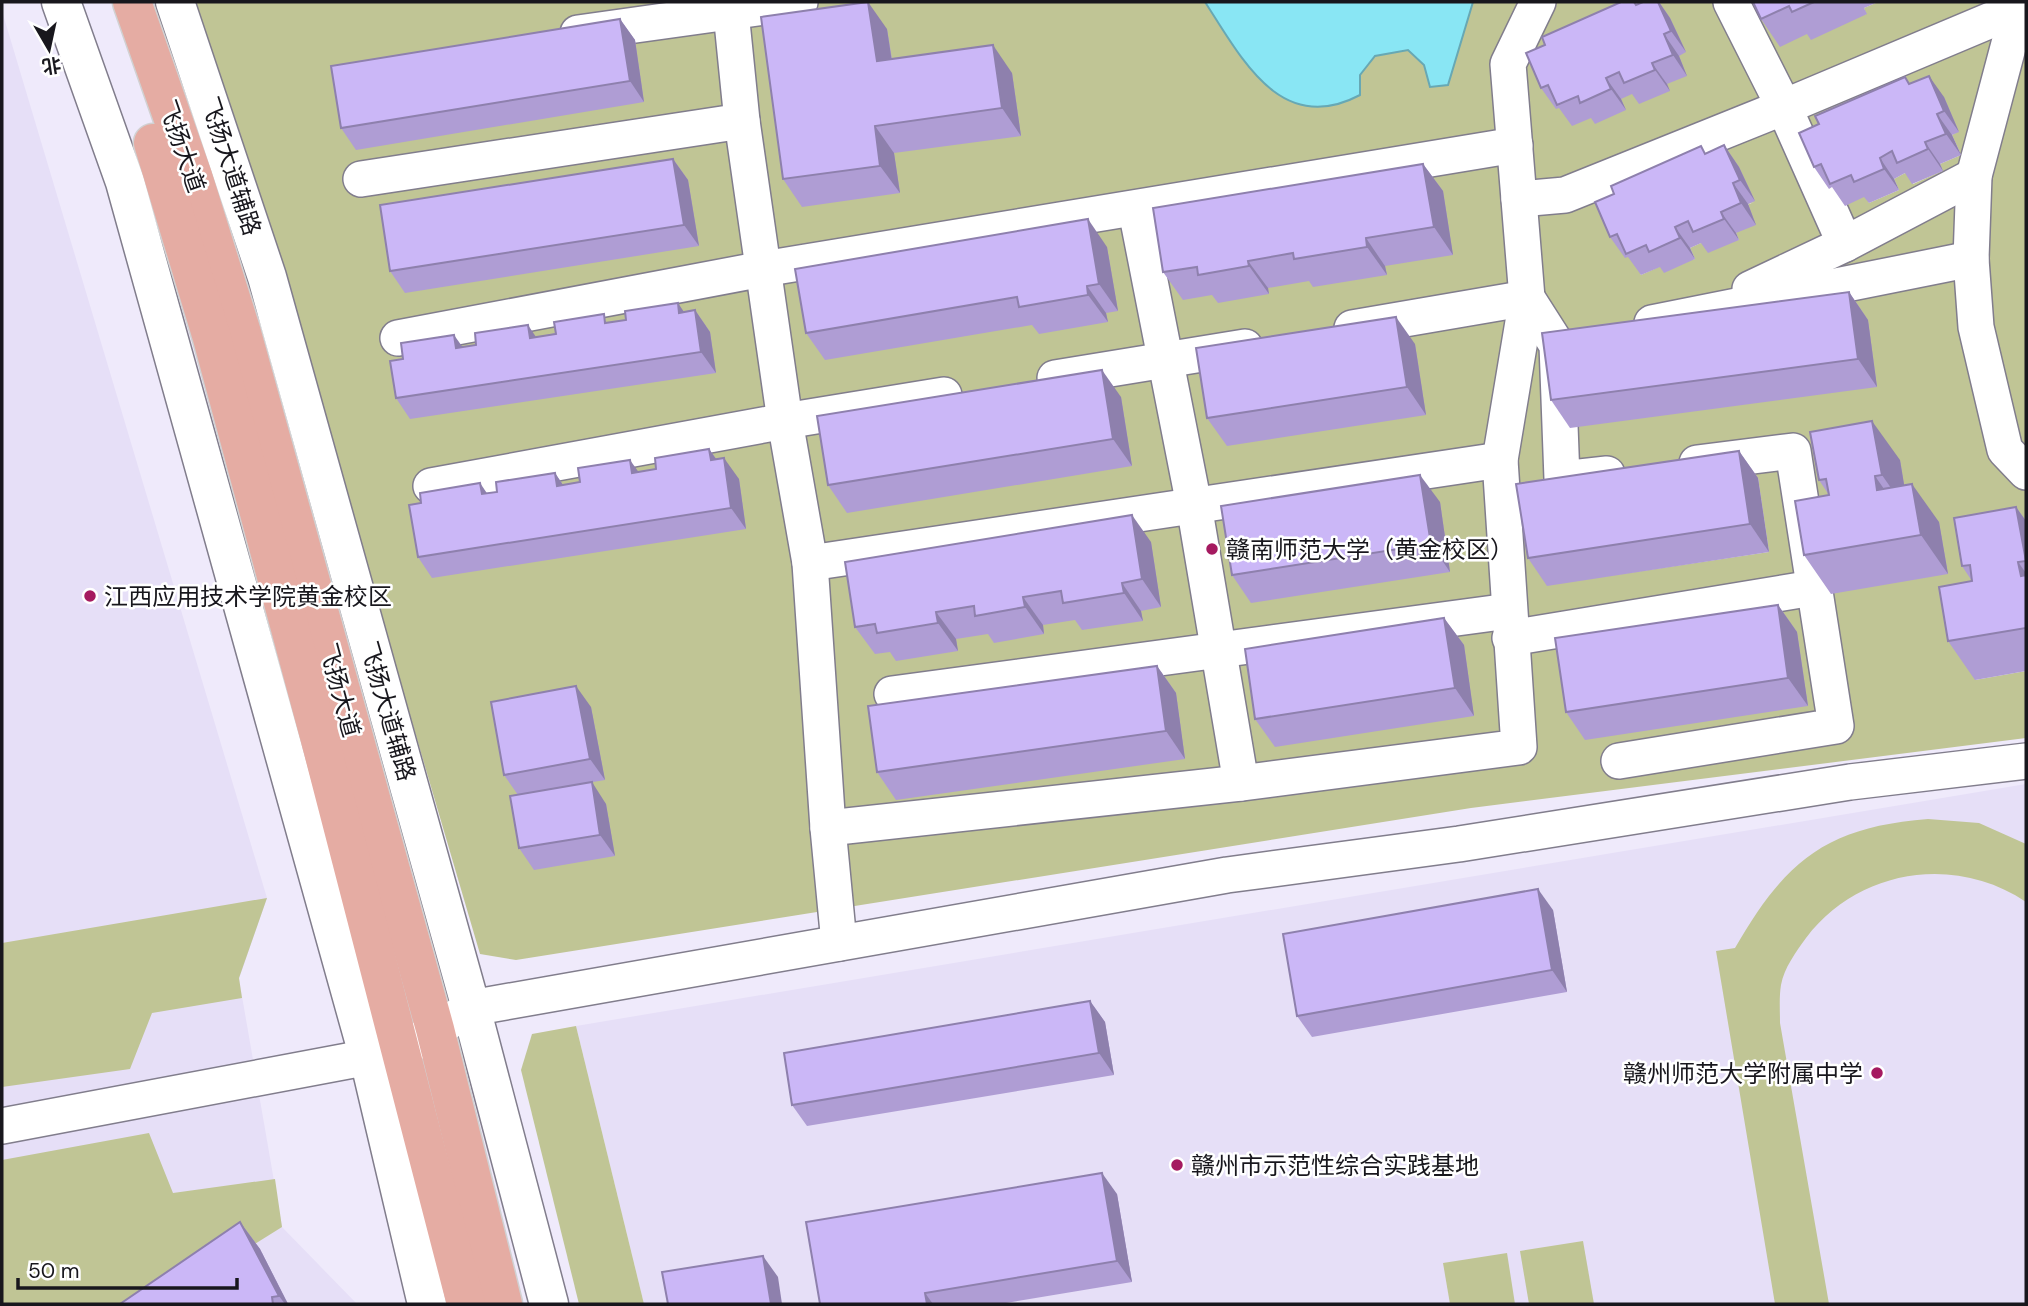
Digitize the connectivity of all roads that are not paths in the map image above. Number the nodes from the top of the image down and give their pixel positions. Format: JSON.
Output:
{"nodes":[{"id":1,"x":61,"y":2,"type":"edge"},
{"id":2,"x":104,"y":2,"type":"edge"},
{"id":3,"x":132,"y":2,"type":"edge"},
{"id":4,"x":154,"y":2,"type":"edge"},
{"id":5,"x":175,"y":2,"type":"edge"},
{"id":6,"x":800,"y":2,"type":"edge"},
{"id":7,"x":1538,"y":2,"type":"edge"},
{"id":8,"x":1731,"y":2,"type":"edge"},
{"id":9,"x":2019,"y":5,"type":"edge"},
{"id":10,"x":730,"y":7,"type":"edge"},
{"id":11,"x":550,"y":37,"type":"edge"},
{"id":12,"x":194,"y":57,"type":"junction"},
{"id":13,"x":1784,"y":107,"type":"junction"},
{"id":14,"x":742,"y":121,"type":"junction"},
{"id":15,"x":1515,"y":145,"type":"junction"},
{"id":16,"x":1974,"y":176,"type":"junction"},
{"id":17,"x":361,"y":178,"type":"dead end"},
{"id":18,"x":1519,"y":200,"type":"junction"},
{"id":19,"x":1136,"y":210,"type":"junction"},
{"id":20,"x":1845,"y":244,"type":"junction"},
{"id":21,"x":1971,"y":259,"type":"junction"},
{"id":22,"x":764,"y":269,"type":"junction"},
{"id":23,"x":1527,"y":298,"type":"junction"},
{"id":24,"x":1701,"y":312,"type":"junction"},
{"id":25,"x":1622,"y":330,"type":"edge"},
{"id":26,"x":1326,"y":332,"type":"edge"},
{"id":27,"x":398,"y":338,"type":"dead end"},
{"id":28,"x":1272,"y":342,"type":"edge"},
{"id":29,"x":1165,"y":360,"type":"junction"},
{"id":30,"x":1029,"y":382,"type":"edge"},
{"id":31,"x":975,"y":390,"type":"edge"},
{"id":32,"x":785,"y":421,"type":"junction"},
{"id":33,"x":2019,"y":456,"type":"edge"},
{"id":34,"x":1500,"y":460,"type":"junction"},
{"id":35,"x":431,"y":486,"type":"dead end"},
{"id":36,"x":1194,"y":505,"type":"junction"},
{"id":37,"x":810,"y":563,"type":"junction"},
{"id":38,"x":1813,"y":588,"type":"junction"},
{"id":39,"x":1509,"y":625,"type":"junction"},
{"id":40,"x":250,"y":635,"type":"junction"},
{"id":41,"x":1218,"y":648,"type":"junction"},
{"id":42,"x":382,"y":689,"type":"junction"},
{"id":43,"x":892,"y":694,"type":"dead end"},
{"id":44,"x":320,"y":736,"type":"junction"},
{"id":45,"x":1619,"y":761,"type":"dead end"},
{"id":46,"x":2026,"y":761,"type":"edge"},
{"id":47,"x":1241,"y":783,"type":"junction"},
{"id":48,"x":828,"y":828,"type":"junction"},
{"id":49,"x":380,"y":834,"type":"junction"},
{"id":50,"x":839,"y":943,"type":"junction"},
{"id":51,"x":471,"y":1008,"type":"junction"},
{"id":52,"x":435,"y":1029,"type":"junction"},
{"id":53,"x":385,"y":1054,"type":"junction"},
{"id":54,"x":2,"y":1126,"type":"edge"},
{"id":55,"x":459,"y":1293,"type":"edge"},
{"id":56,"x":427,"y":1304,"type":"edge"},
{"id":57,"x":503,"y":1304,"type":"edge"},
{"id":58,"x":549,"y":1304,"type":"edge"}],
"edges":[{"from":1,"to":40,"type":"street"},
{"from":2,"to":44,"type":"main road","name":"飞扬大道"},
{"from":3,"to":49,"type":"main road","name":"飞扬大道"},
{"from":4,"to":12,"type":"street"},
{"from":5,"to":12,"type":"street","name":"飞扬大道辅路"},
{"from":6,"to":10,"type":"street"},
{"from":7,"to":15,"type":"street"},
{"from":8,"to":13,"type":"street"},
{"from":9,"to":13,"type":"street"},
{"from":9,"to":16,"type":"street"},
{"from":10,"to":11,"type":"street"},
{"from":10,"to":14,"type":"street"},
{"from":12,"to":42,"type":"street","name":"飞扬大道辅路"},
{"from":13,"to":18,"type":"street"},
{"from":13,"to":20,"type":"street"},
{"from":14,"to":17,"type":"street"},
{"from":14,"to":22,"type":"street"},
{"from":15,"to":18,"type":"street"},
{"from":15,"to":19,"type":"street"},
{"from":16,"to":20,"type":"street"},
{"from":16,"to":21,"type":"street"},
{"from":18,"to":23,"type":"street"},
{"from":19,"to":22,"type":"street"},
{"from":19,"to":29,"type":"street"},
{"from":20,"to":24,"type":"street"},
{"from":21,"to":24,"type":"street"},
{"from":21,"to":33,"type":"street"},
{"from":22,"to":27,"type":"street"},
{"from":22,"to":32,"type":"street"},
{"from":23,"to":26,"type":"street"},
{"from":23,"to":34,"type":"street"},
{"from":23,"to":38,"type":"street"},
{"from":24,"to":25,"type":"street"},
{"from":28,"to":29,"type":"street"},
{"from":29,"to":30,"type":"street"},
{"from":29,"to":36,"type":"street"},
{"from":31,"to":32,"type":"street"},
{"from":32,"to":35,"type":"street"},
{"from":32,"to":37,"type":"street"},
{"from":34,"to":36,"type":"street"},
{"from":34,"to":39,"type":"street"},
{"from":36,"to":37,"type":"street"},
{"from":36,"to":41,"type":"street"},
{"from":37,"to":48,"type":"street"},
{"from":38,"to":39,"type":"street"},
{"from":38,"to":45,"type":"street"},
{"from":39,"to":41,"type":"street"},
{"from":39,"to":47,"type":"street"},
{"from":40,"to":44,"type":"street"},
{"from":40,"to":53,"type":"street"},
{"from":41,"to":43,"type":"street"},
{"from":41,"to":47,"type":"street"},
{"from":42,"to":49,"type":"street"},
{"from":42,"to":51,"type":"street","name":"飞扬大道辅路"},
{"from":44,"to":53,"type":"main road","name":"飞扬大道"},
{"from":46,"to":50,"type":"street"},
{"from":47,"to":48,"type":"street"},
{"from":48,"to":50,"type":"street"},
{"from":49,"to":52,"type":"main road","name":"飞扬大道"},
{"from":50,"to":51,"type":"street"},
{"from":51,"to":52,"type":"street"},
{"from":51,"to":58,"type":"street","name":"飞扬大道辅路"},
{"from":52,"to":53,"type":"street"},
{"from":52,"to":57,"type":"main road","name":"飞扬大道"},
{"from":53,"to":54,"type":"street"},
{"from":53,"to":55,"type":"main road","name":"飞扬大道"},
{"from":53,"to":56,"type":"street"}]}
